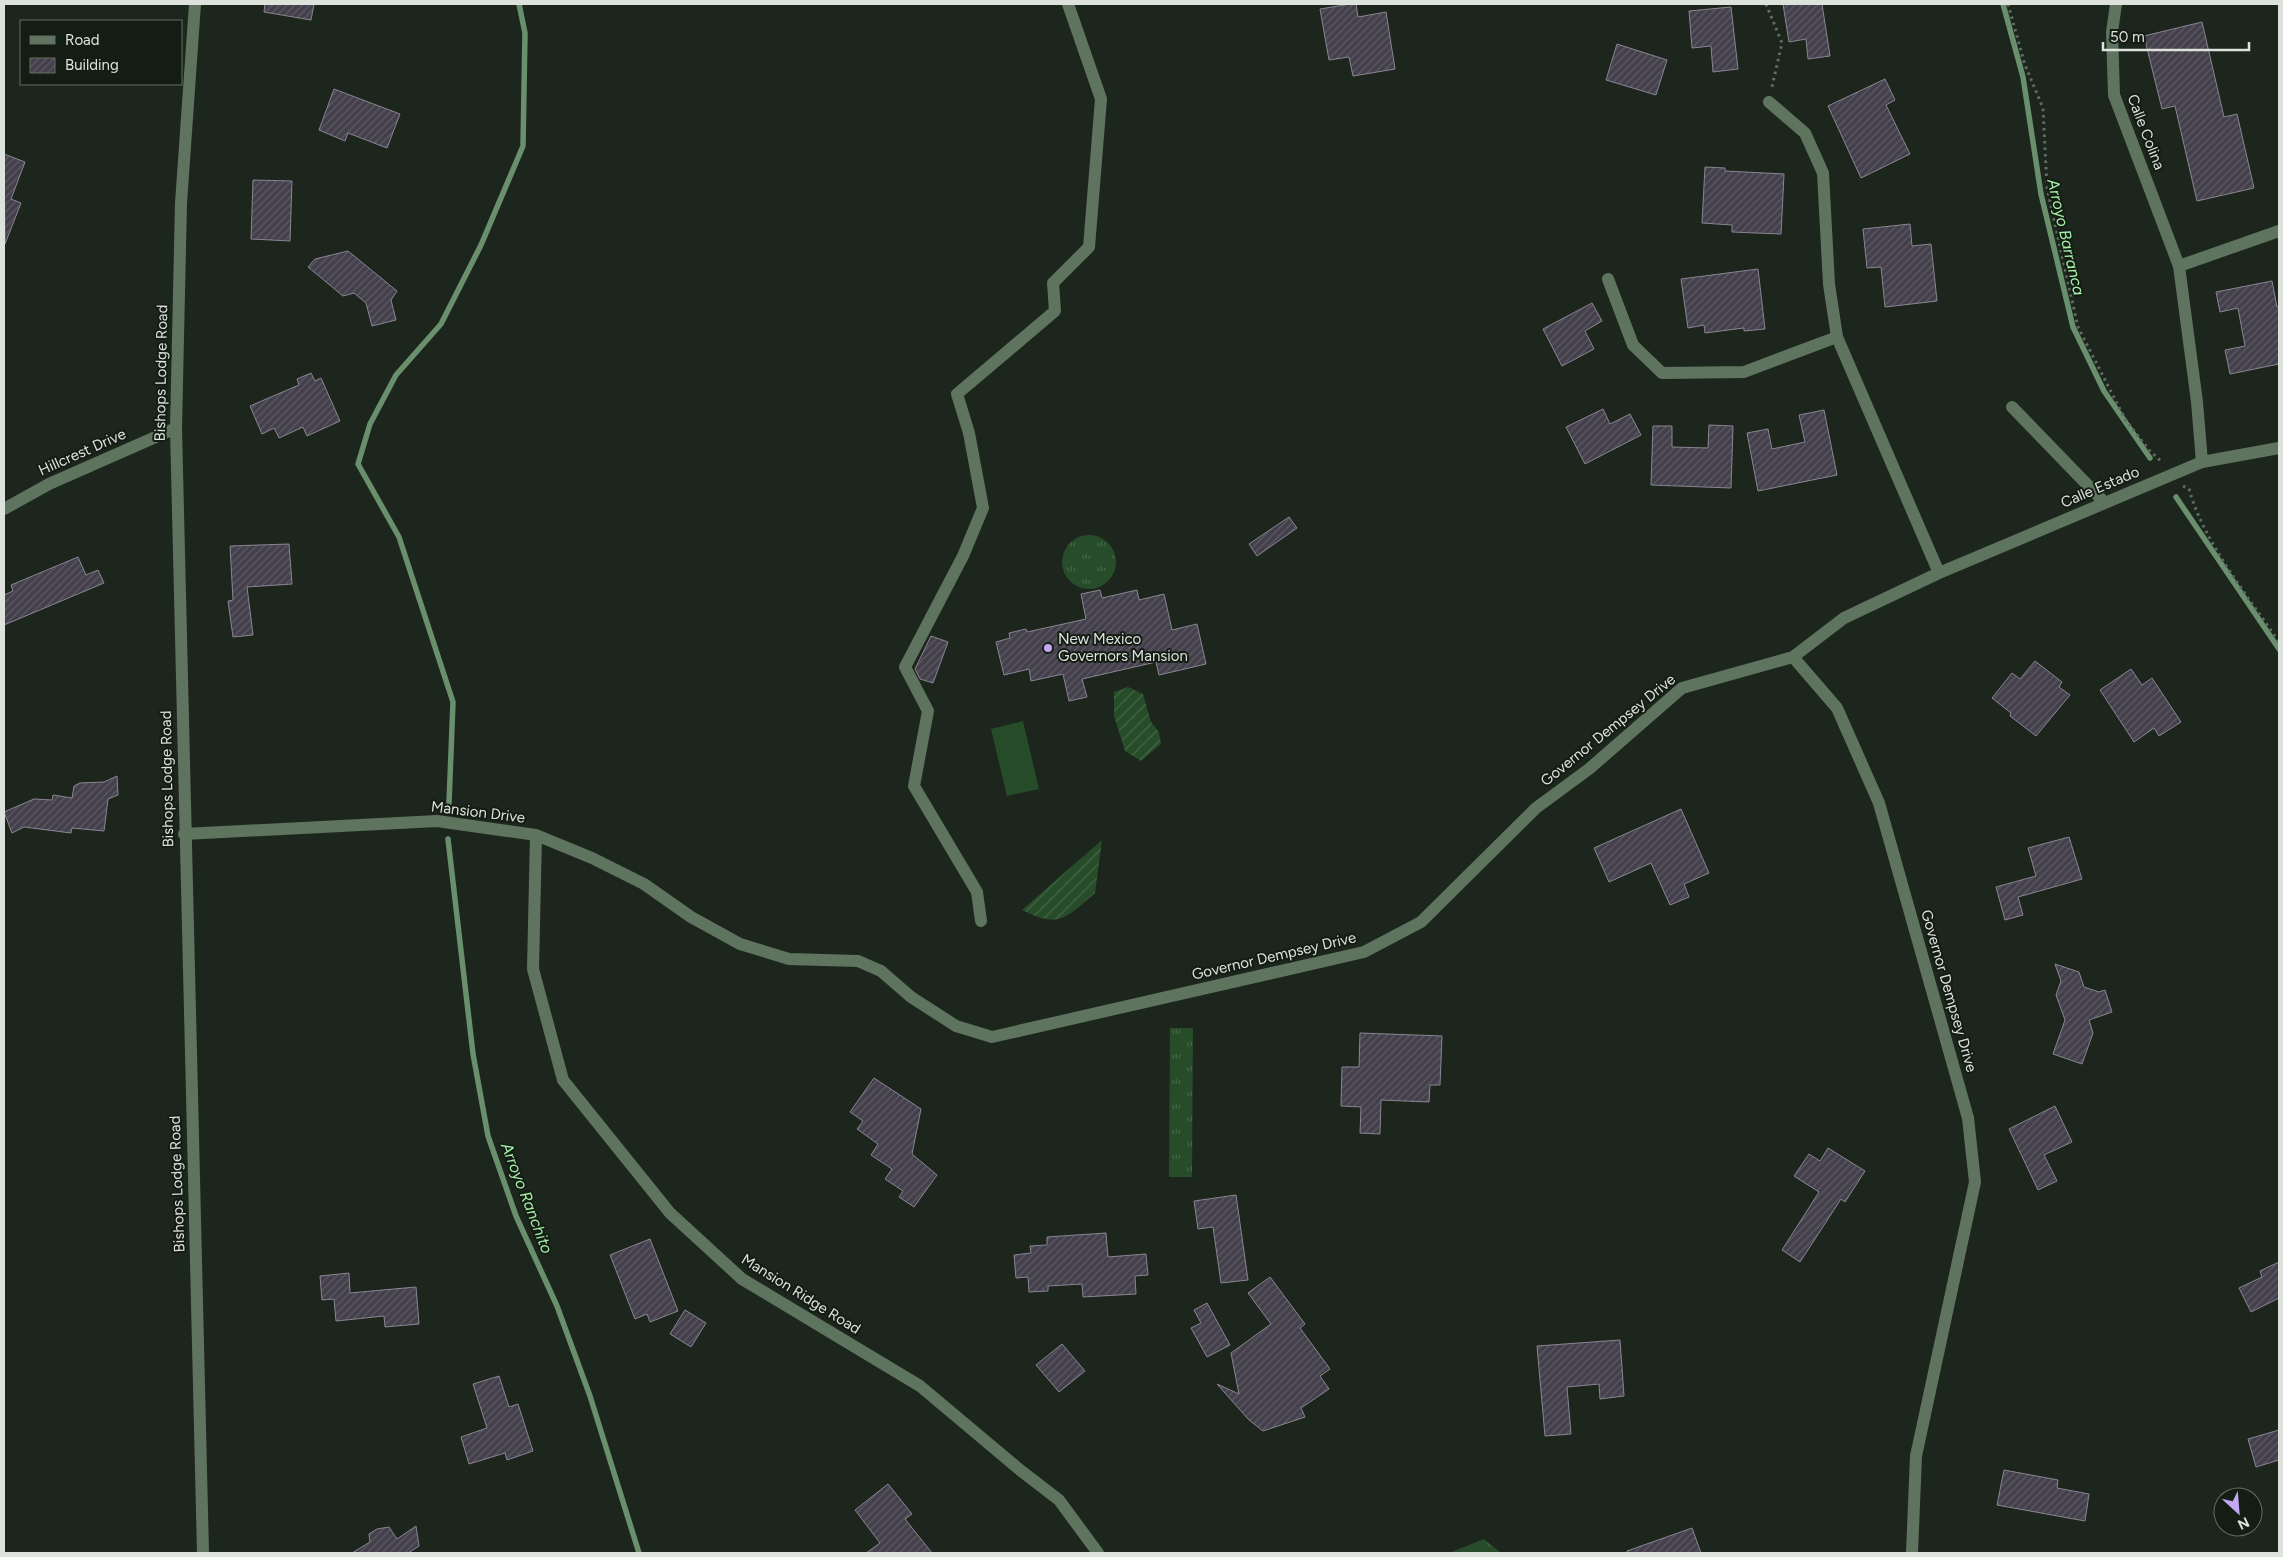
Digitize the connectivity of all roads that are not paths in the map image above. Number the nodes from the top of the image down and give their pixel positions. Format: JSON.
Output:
{"nodes":[{"id":1,"x":195,"y":4,"type":"edge"},
{"id":2,"x":1068,"y":4,"type":"edge"},
{"id":3,"x":2116,"y":4,"type":"edge"},
{"id":4,"x":1768,"y":102,"type":"road end"},
{"id":5,"x":2279,"y":231,"type":"edge"},
{"id":6,"x":2180,"y":266,"type":"junction"},
{"id":7,"x":1608,"y":278,"type":"dead end"},
{"id":8,"x":1837,"y":338,"type":"junction"},
{"id":9,"x":2012,"y":407,"type":"dead end"},
{"id":10,"x":176,"y":428,"type":"junction"},
{"id":11,"x":2279,"y":448,"type":"edge"},
{"id":12,"x":2202,"y":462,"type":"junction"},
{"id":13,"x":2104,"y":503,"type":"junction"},
{"id":14,"x":4,"y":509,"type":"edge"},
{"id":15,"x":1939,"y":573,"type":"junction"},
{"id":16,"x":1793,"y":657,"type":"junction"},
{"id":17,"x":184,"y":834,"type":"junction"},
{"id":18,"x":536,"y":835,"type":"junction"},
{"id":19,"x":981,"y":921,"type":"dead end"},
{"id":20,"x":740,"y":944,"type":"joint"},
{"id":21,"x":203,"y":1553,"type":"edge"},
{"id":22,"x":1098,"y":1553,"type":"edge"},
{"id":23,"x":1912,"y":1553,"type":"edge"}],
"edges":[{"from":1,"to":10,"type":"street","name":"Bishops Lodge Road"},
{"from":2,"to":19,"type":"street"},
{"from":3,"to":6,"type":"street","name":"Calle Colina"},
{"from":4,"to":8,"type":"street"},
{"from":5,"to":6,"type":"street"},
{"from":6,"to":12,"type":"street","name":"Calle Colina"},
{"from":7,"to":8,"type":"street"},
{"from":8,"to":15,"type":"street"},
{"from":9,"to":13,"type":"street"},
{"from":10,"to":14,"type":"street","name":"Hillcrest Drive"},
{"from":10,"to":17,"type":"street","name":"Bishops Lodge Road"},
{"from":11,"to":12,"type":"street","name":"Calle Estado"},
{"from":12,"to":13,"type":"street","name":"Calle Estado"},
{"from":13,"to":15,"type":"street","name":"Calle Estado"},
{"from":15,"to":16,"type":"street","name":"Calle Estado"},
{"from":16,"to":20,"type":"street","name":"Governor Dempsey Drive"},
{"from":16,"to":23,"type":"street","name":"Governor Dempsey Drive"},
{"from":17,"to":18,"type":"street","name":"Mansion Drive"},
{"from":17,"to":21,"type":"street","name":"Bishops Lodge Road"},
{"from":18,"to":20,"type":"street","name":"Mansion Drive"},
{"from":18,"to":22,"type":"street","name":"Mansion Ridge Road"}]}
